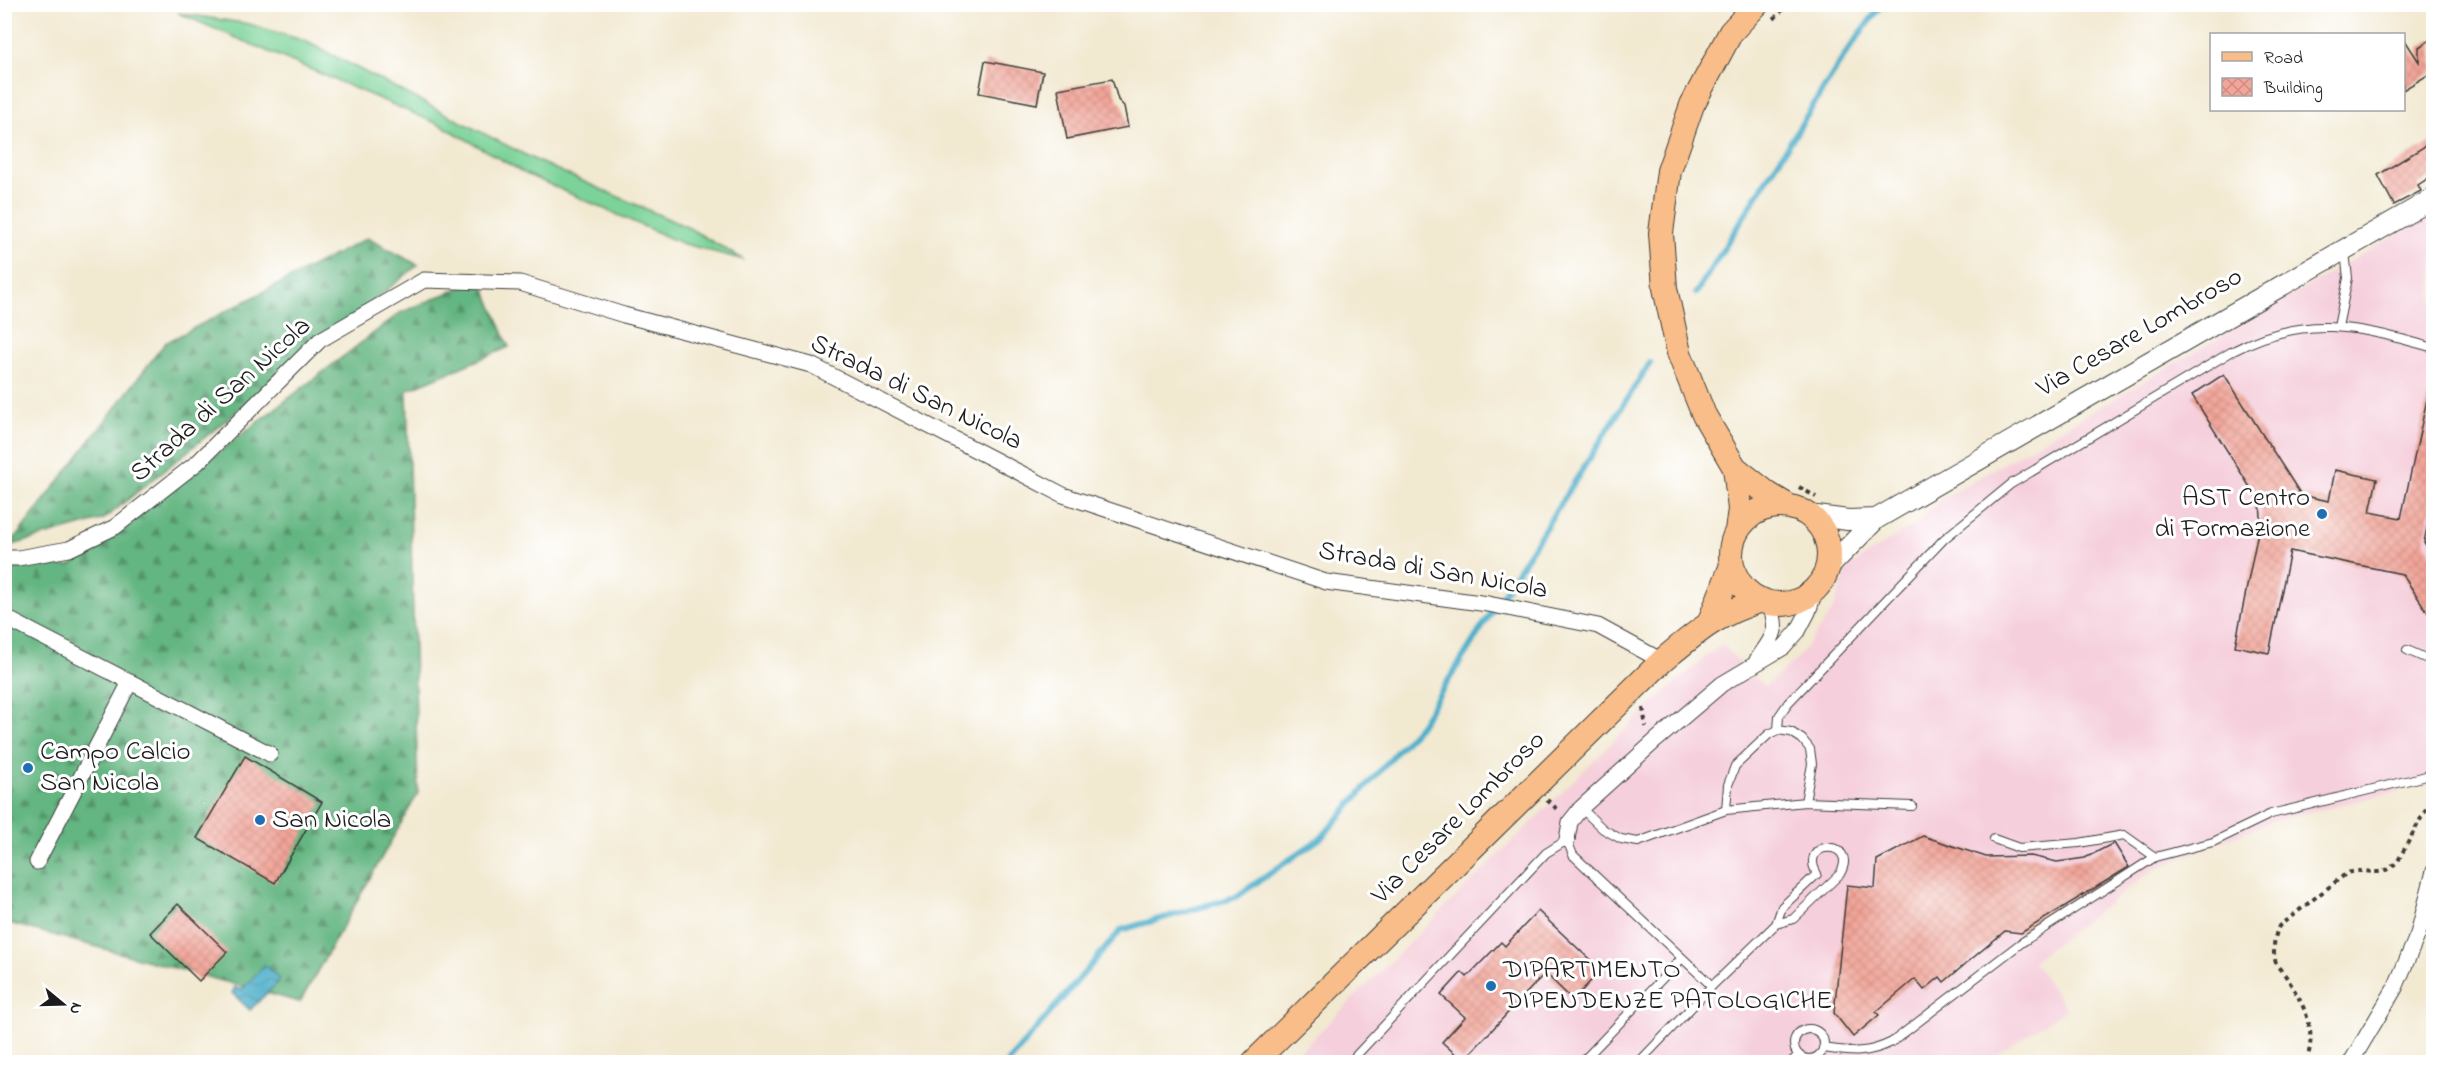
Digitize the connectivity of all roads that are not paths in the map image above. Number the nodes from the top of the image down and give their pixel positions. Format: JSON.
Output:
{"nodes":[{"id":1,"x":1765,"y":13,"type":"edge"},
{"id":2,"x":2433,"y":198,"type":"edge"},
{"id":3,"x":2345,"y":250,"type":"junction"},
{"id":4,"x":2338,"y":327,"type":"junction"},
{"id":5,"x":2433,"y":348,"type":"edge"},
{"id":6,"x":1735,"y":468,"type":"junction"},
{"id":7,"x":1803,"y":501,"type":"junction"},
{"id":8,"x":1876,"y":519,"type":"junction"},
{"id":9,"x":1737,"y":531,"type":"junction"},
{"id":10,"x":4,"y":558,"type":"edge"},
{"id":11,"x":1732,"y":566,"type":"junction"},
{"id":12,"x":1821,"y":578,"type":"junction"},
{"id":13,"x":1765,"y":602,"type":"junction"},
{"id":14,"x":4,"y":617,"type":"edge"},
{"id":15,"x":1710,"y":621,"type":"junction"},
{"id":16,"x":2407,"y":650,"type":"dead end"},
{"id":17,"x":1662,"y":661,"type":"junction"},
{"id":18,"x":2433,"y":662,"type":"edge"},
{"id":19,"x":1755,"y":663,"type":"junction"},
{"id":20,"x":130,"y":682,"type":"junction"},
{"id":21,"x":1778,"y":730,"type":"junction"},
{"id":22,"x":270,"y":754,"type":"dead end"},
{"id":23,"x":2433,"y":774,"type":"edge"},
{"id":24,"x":1805,"y":802,"type":"junction"},
{"id":25,"x":1912,"y":806,"type":"dead end"},
{"id":26,"x":1581,"y":808,"type":"junction"},
{"id":27,"x":1726,"y":810,"type":"junction"},
{"id":28,"x":1994,"y":839,"type":"dead end"},
{"id":29,"x":1567,"y":840,"type":"junction"},
{"id":30,"x":2155,"y":857,"type":"junction"},
{"id":31,"x":37,"y":862,"type":"dead end"},
{"id":32,"x":2433,"y":871,"type":"edge"},
{"id":33,"x":1776,"y":924,"type":"junction"},
{"id":34,"x":1682,"y":958,"type":"junction"},
{"id":35,"x":1712,"y":986,"type":"junction"},
{"id":36,"x":1823,"y":1048,"type":"junction"},
{"id":37,"x":1799,"y":1055,"type":"junction"},
{"id":38,"x":1254,"y":1062,"type":"edge"},
{"id":39,"x":1350,"y":1062,"type":"edge"},
{"id":40,"x":1582,"y":1062,"type":"edge"},
{"id":41,"x":1639,"y":1062,"type":"edge"},
{"id":42,"x":1791,"y":1062,"type":"edge"},
{"id":43,"x":2351,"y":1062,"type":"edge"}],
"edges":[{"from":1,"to":6,"type":"main road"},
{"from":2,"to":3,"type":"street","name":"Via Cesare Lombroso"},
{"from":3,"to":4,"type":"lane"},
{"from":3,"to":8,"type":"street","name":"Via Cesare Lombroso"},
{"from":4,"to":5,"type":"lane"},
{"from":4,"to":21,"type":"lane"},
{"from":6,"to":7,"type":"main road"},
{"from":6,"to":9,"type":"main road"},
{"from":7,"to":8,"type":"street","name":"Via Cesare Lombroso"},
{"from":7,"to":9,"type":"main road"},
{"from":7,"to":12,"type":"main road"},
{"from":8,"to":12,"type":"street","name":"Via Cesare Lombroso"},
{"from":9,"to":11,"type":"main road"},
{"from":10,"to":17,"type":"street","name":"Strada di San Nicola"},
{"from":11,"to":13,"type":"main road"},
{"from":11,"to":15,"type":"main road","name":"Via Cesare Lombroso"},
{"from":12,"to":13,"type":"main road"},
{"from":12,"to":19,"type":"street","name":"Via Cesare Lombroso"},
{"from":13,"to":15,"type":"main road","name":"Via Cesare Lombroso"},
{"from":13,"to":19,"type":"street","name":"Via Cesare Lombroso"},
{"from":14,"to":20,"type":"street"},
{"from":15,"to":17,"type":"main road","name":"Via Cesare Lombroso"},
{"from":16,"to":18,"type":"lane"},
{"from":17,"to":38,"type":"main road","name":"Via Cesare Lombroso"},
{"from":19,"to":26,"type":"street","name":"Via Cesare Lombroso"},
{"from":20,"to":22,"type":"street"},
{"from":20,"to":31,"type":"street"},
{"from":21,"to":24,"type":"lane"},
{"from":21,"to":27,"type":"lane"},
{"from":23,"to":30,"type":"lane"},
{"from":24,"to":25,"type":"lane"},
{"from":24,"to":27,"type":"lane"},
{"from":26,"to":27,"type":"lane"},
{"from":26,"to":29,"type":"street","name":"Via Cesare Lombroso"},
{"from":28,"to":30,"type":"lane"},
{"from":29,"to":34,"type":"lane"},
{"from":29,"to":39,"type":"lane"},
{"from":30,"to":36,"type":"lane"},
{"from":32,"to":43,"type":"street"},
{"from":33,"to":33,"type":"lane"},
{"from":33,"to":35,"type":"lane"},
{"from":34,"to":35,"type":"lane"},
{"from":34,"to":40,"type":"lane"},
{"from":35,"to":41,"type":"lane"},
{"from":36,"to":37,"type":"lane"},
{"from":36,"to":37,"type":"lane"},
{"from":37,"to":42,"type":"lane"}]}
